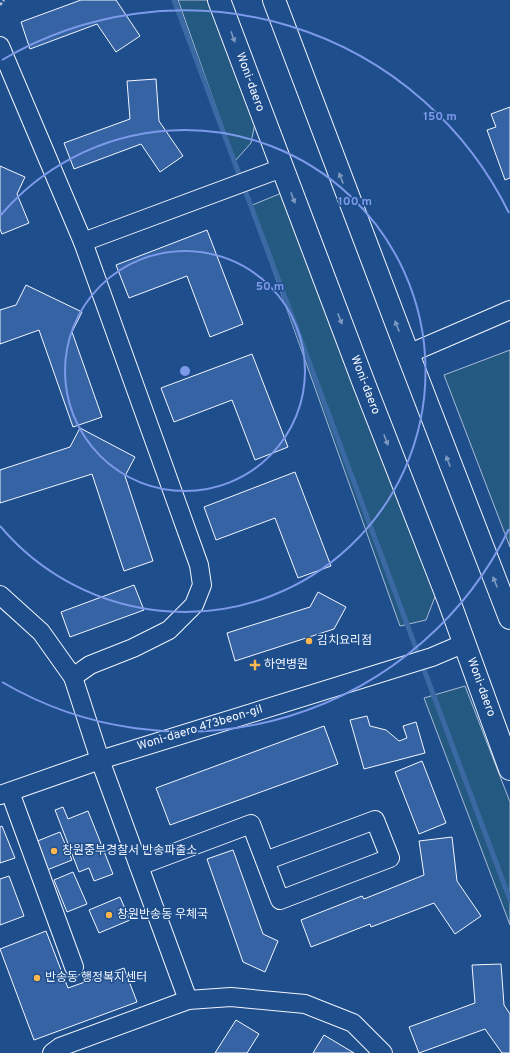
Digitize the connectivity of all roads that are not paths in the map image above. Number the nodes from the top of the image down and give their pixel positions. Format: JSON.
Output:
{"nodes":[{"id":1,"x":219,"y":0,"type":"edge"},
{"id":2,"x":274,"y":0,"type":"edge"},
{"id":3,"x":0,"y":46,"type":"edge"},
{"id":4,"x":282,"y":168,"type":"junction"},
{"id":5,"x":83,"y":242,"type":"junction"},
{"id":6,"x":510,"y":310,"type":"edge"},
{"id":7,"x":408,"y":354,"type":"junction"},
{"id":8,"x":0,"y":595,"type":"edge"},
{"id":9,"x":510,"y":618,"type":"edge"},
{"id":10,"x":465,"y":643,"type":"junction"},
{"id":11,"x":72,"y":678,"type":"junction"},
{"id":12,"x":100,"y":760,"type":"junction"},
{"id":13,"x":510,"y":769,"type":"edge"},
{"id":14,"x":5,"y":794,"type":"edge"},
{"id":15,"x":265,"y":861,"type":"junction"},
{"id":16,"x":139,"y":866,"type":"junction"},
{"id":17,"x":74,"y":967,"type":"dead end"},
{"id":18,"x":188,"y":1000,"type":"junction"},
{"id":19,"x":52,"y":1053,"type":"edge"},
{"id":20,"x":383,"y":1053,"type":"edge"}],
"edges":[{"from":1,"to":4,"type":"main road","name":"Woni-daero","one_way":true},
{"from":7,"to":2,"type":"main road","one_way":true},
{"from":3,"to":5,"type":"street"},
{"from":4,"to":5,"type":"street"},
{"from":4,"to":10,"type":"main road","name":"Woni-daero","one_way":true},
{"from":5,"to":11,"type":"street"},
{"from":6,"to":7,"type":"street"},
{"from":9,"to":7,"type":"main road","one_way":true},
{"from":8,"to":11,"type":"street"},
{"from":10,"to":12,"type":"street","name":"Woni-daero 473beon-gil"},
{"from":10,"to":13,"type":"main road","name":"Woni-daero"},
{"from":11,"to":12,"type":"street"},
{"from":12,"to":14,"type":"street","name":"Woni-daero 473beon-gil"},
{"from":12,"to":16,"type":"street"},
{"from":14,"to":17,"type":"street"},
{"from":15,"to":15,"type":"street"},
{"from":15,"to":16,"type":"street"},
{"from":16,"to":18,"type":"street"},
{"from":18,"to":19,"type":"street"},
{"from":18,"to":20,"type":"street"}]}
